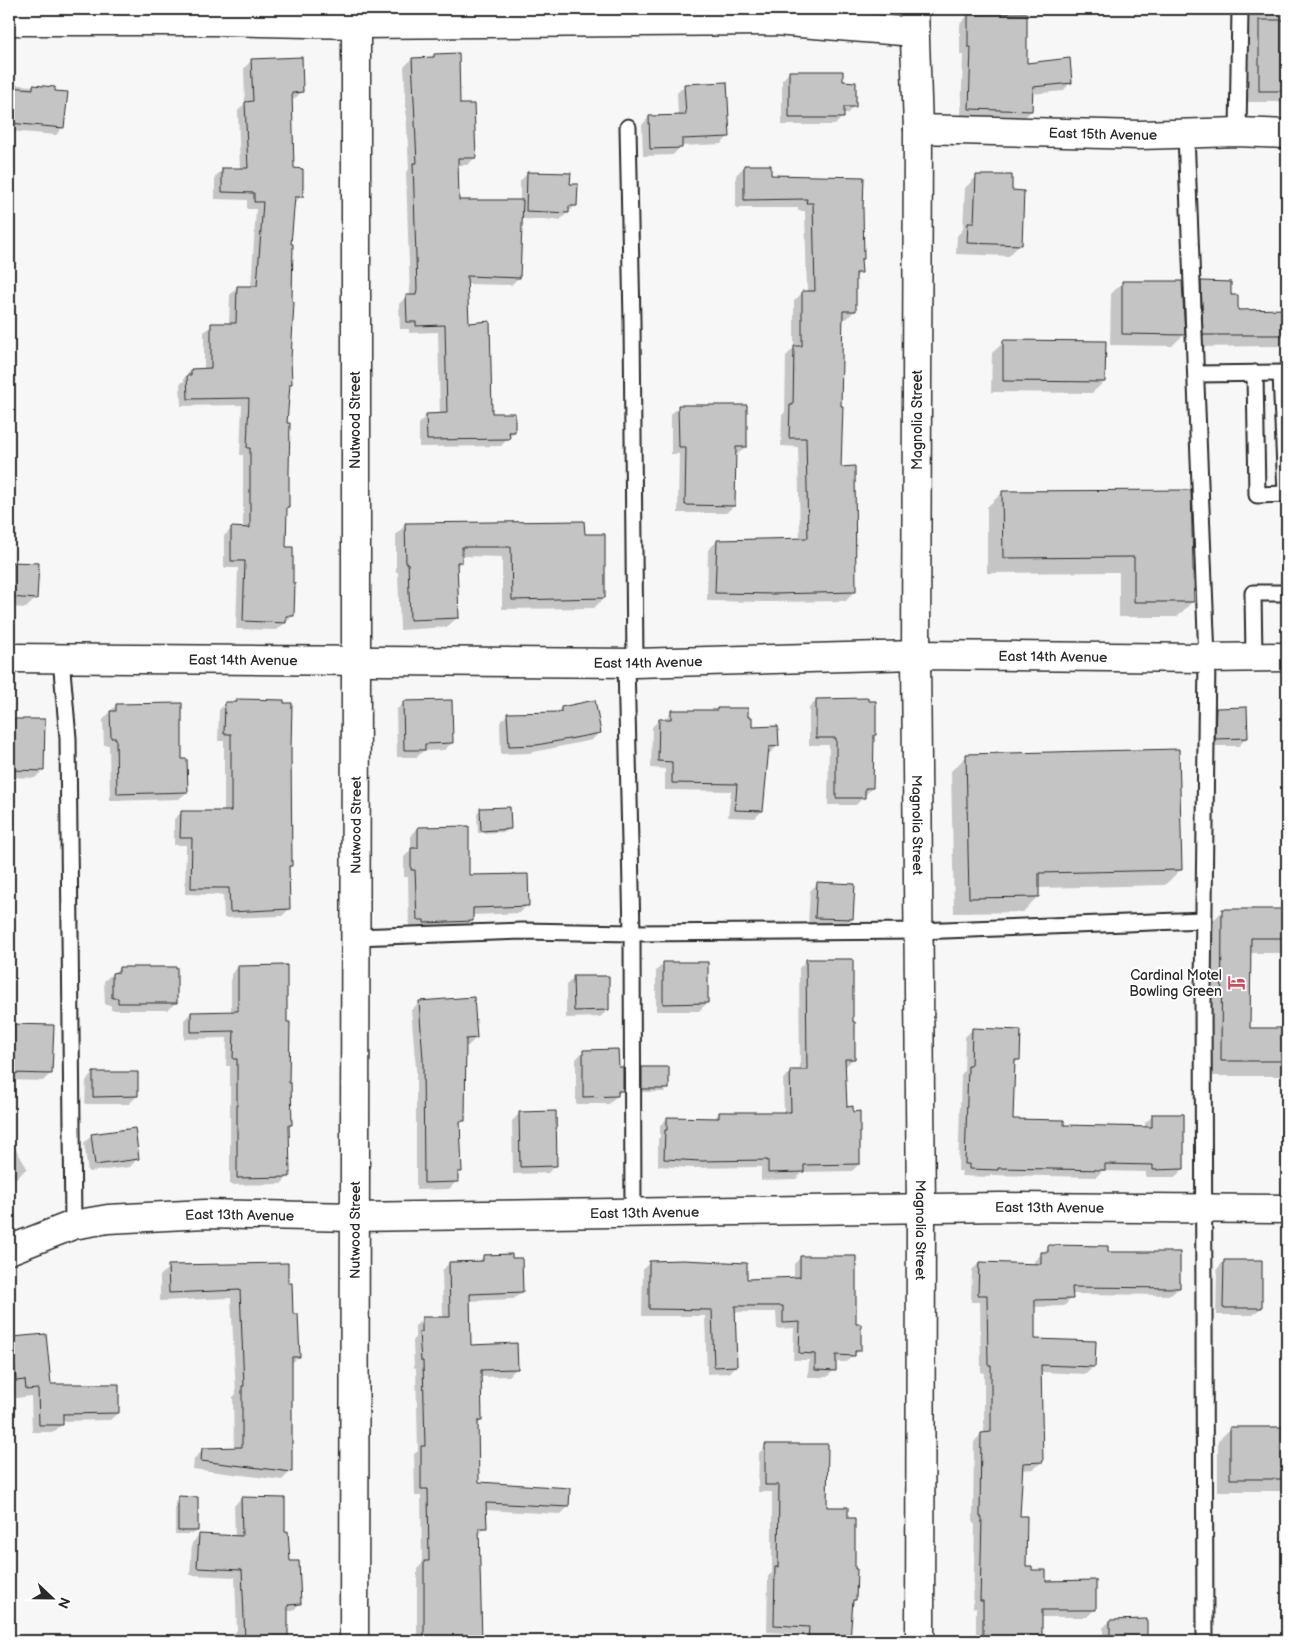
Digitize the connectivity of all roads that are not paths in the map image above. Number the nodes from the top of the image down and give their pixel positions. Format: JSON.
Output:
{"nodes":[{"id":1,"x":1240,"y":9,"type":"edge"},
{"id":2,"x":212,"y":15,"type":"edge"},
{"id":3,"x":355,"y":16,"type":"edge"},
{"id":4,"x":573,"y":16,"type":"edge"},
{"id":5,"x":915,"y":20,"type":"edge"},
{"id":6,"x":9,"y":21,"type":"edge"},
{"id":7,"x":628,"y":127,"type":"dead end"},
{"id":8,"x":918,"y":129,"type":"junction"},
{"id":9,"x":1238,"y":132,"type":"junction"},
{"id":10,"x":1186,"y":134,"type":"junction"},
{"id":11,"x":1287,"y":134,"type":"edge"},
{"id":12,"x":1255,"y":373,"type":"junction"},
{"id":13,"x":1284,"y":373,"type":"edge"},
{"id":14,"x":1196,"y":374,"type":"junction"},
{"id":15,"x":1287,"y":494,"type":"edge"},
{"id":16,"x":1287,"y":593,"type":"edge"},
{"id":17,"x":916,"y":655,"type":"junction"},
{"id":18,"x":1254,"y":657,"type":"junction"},
{"id":19,"x":1287,"y":657,"type":"edge"},
{"id":20,"x":9,"y":658,"type":"edge"},
{"id":21,"x":1207,"y":658,"type":"junction"},
{"id":22,"x":61,"y":659,"type":"junction"},
{"id":23,"x":356,"y":660,"type":"junction"},
{"id":24,"x":631,"y":663,"type":"junction"},
{"id":25,"x":1204,"y":920,"type":"junction"},
{"id":26,"x":918,"y":930,"type":"junction"},
{"id":27,"x":632,"y":933,"type":"junction"},
{"id":28,"x":355,"y":936,"type":"junction"},
{"id":29,"x":1204,"y":1208,"type":"junction"},
{"id":30,"x":921,"y":1209,"type":"junction"},
{"id":31,"x":1287,"y":1209,"type":"edge"},
{"id":32,"x":633,"y":1214,"type":"junction"},
{"id":33,"x":354,"y":1217,"type":"junction"},
{"id":34,"x":73,"y":1225,"type":"junction"},
{"id":35,"x":9,"y":1250,"type":"edge"},
{"id":36,"x":354,"y":1641,"type":"edge"},
{"id":37,"x":920,"y":1641,"type":"edge"},
{"id":38,"x":1205,"y":1641,"type":"edge"}],
"edges":[{"from":1,"to":9,"type":"lane"},
{"from":2,"to":3,"type":"street"},
{"from":2,"to":6,"type":"street"},
{"from":3,"to":4,"type":"street"},
{"from":3,"to":23,"type":"street","name":"Nutwood Street"},
{"from":4,"to":5,"type":"street"},
{"from":5,"to":8,"type":"street","name":"Magnolia Street"},
{"from":7,"to":24,"type":"lane"},
{"from":8,"to":10,"type":"street","name":"East 15th Avenue"},
{"from":8,"to":17,"type":"street","name":"Magnolia Street"},
{"from":9,"to":10,"type":"street","name":"East 15th Avenue"},
{"from":9,"to":11,"type":"street","name":"East 15th Avenue"},
{"from":10,"to":14,"type":"lane"},
{"from":12,"to":13,"type":"lane"},
{"from":12,"to":14,"type":"lane"},
{"from":12,"to":15,"type":"lane"},
{"from":13,"to":15,"type":"lane"},
{"from":14,"to":21,"type":"lane"},
{"from":16,"to":18,"type":"lane"},
{"from":17,"to":21,"type":"street","name":"East 14th Avenue"},
{"from":17,"to":24,"type":"street","name":"East 14th Avenue"},
{"from":17,"to":26,"type":"street","name":"Magnolia Street"},
{"from":18,"to":19,"type":"street","name":"East 14th Avenue"},
{"from":18,"to":21,"type":"street","name":"East 14th Avenue"},
{"from":20,"to":22,"type":"street","name":"East 14th Avenue"},
{"from":21,"to":25,"type":"lane"},
{"from":22,"to":23,"type":"street","name":"East 14th Avenue"},
{"from":22,"to":34,"type":"lane"},
{"from":23,"to":24,"type":"street","name":"East 14th Avenue"},
{"from":23,"to":28,"type":"street","name":"Nutwood Street"},
{"from":24,"to":27,"type":"lane"},
{"from":25,"to":26,"type":"lane"},
{"from":25,"to":29,"type":"lane"},
{"from":26,"to":27,"type":"lane"},
{"from":26,"to":30,"type":"street","name":"Magnolia Street"},
{"from":27,"to":28,"type":"lane"},
{"from":27,"to":32,"type":"lane"},
{"from":28,"to":33,"type":"street","name":"Nutwood Street"},
{"from":29,"to":30,"type":"street","name":"East 13th Avenue"},
{"from":29,"to":31,"type":"street","name":"East 13th Avenue"},
{"from":29,"to":38,"type":"lane"},
{"from":30,"to":32,"type":"street","name":"East 13th Avenue"},
{"from":30,"to":37,"type":"street","name":"Magnolia Street"},
{"from":32,"to":33,"type":"street","name":"East 13th Avenue"},
{"from":33,"to":34,"type":"street","name":"East 13th Avenue"},
{"from":33,"to":36,"type":"street","name":"Nutwood Street"},
{"from":34,"to":35,"type":"street","name":"East 13th Avenue"}]}
